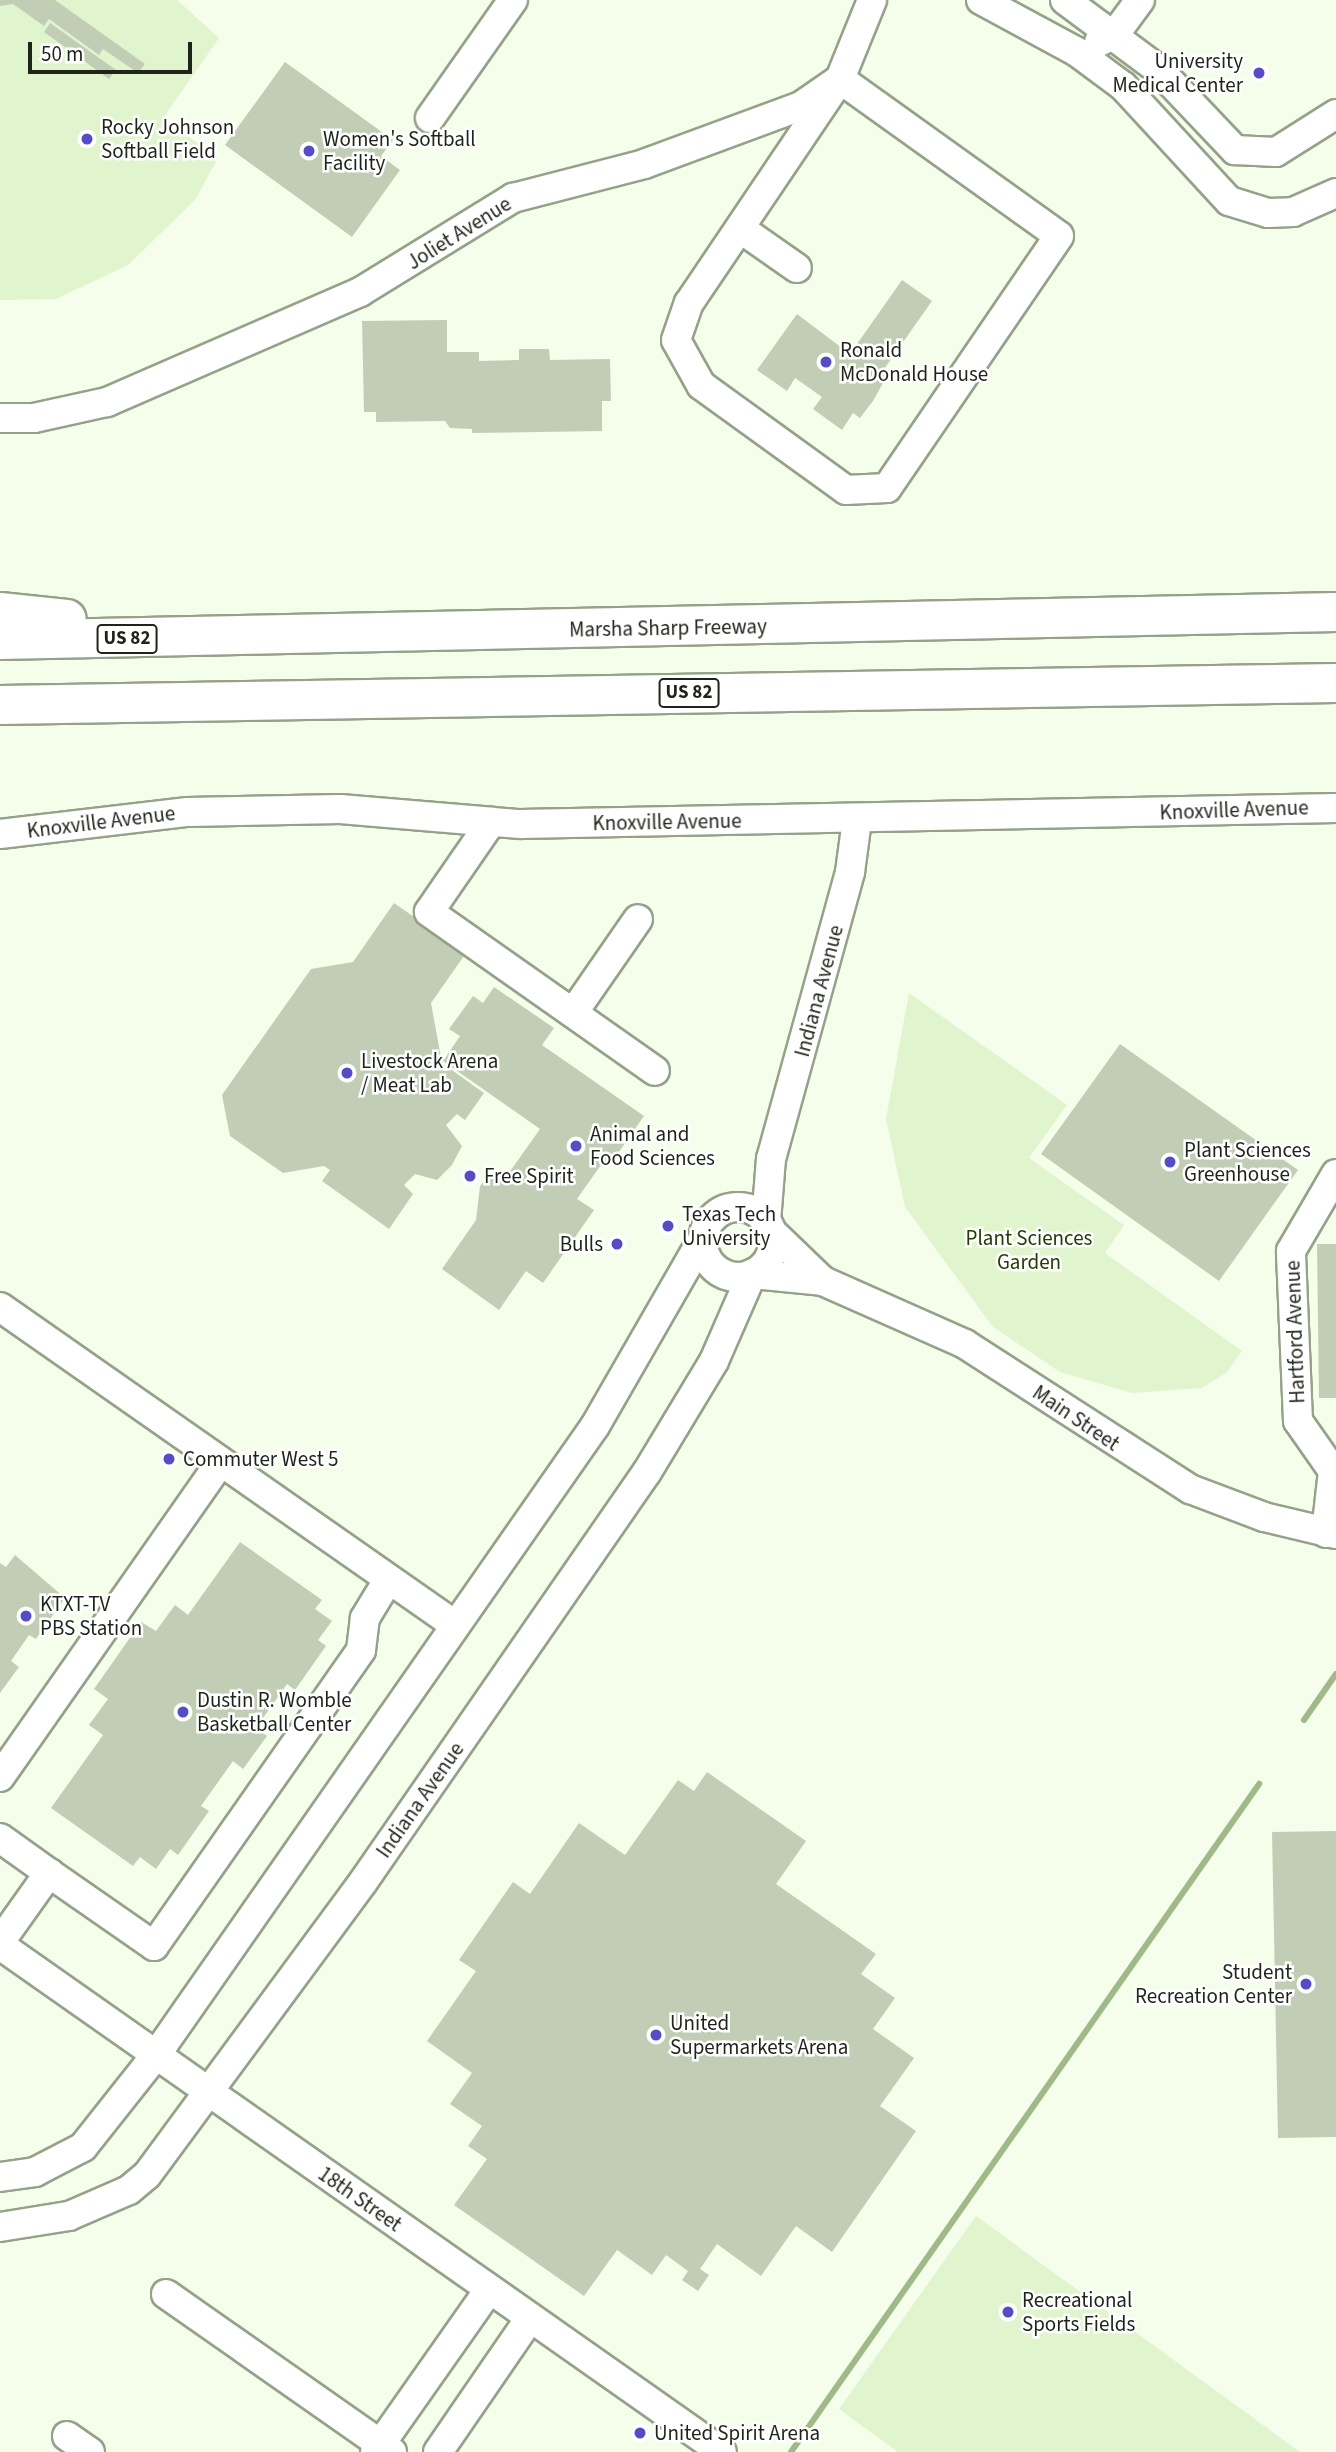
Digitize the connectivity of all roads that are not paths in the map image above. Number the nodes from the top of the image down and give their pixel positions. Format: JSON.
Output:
{"nodes":[{"id":1,"x":513,"y":0,"type":"edge"},
{"id":2,"x":872,"y":0,"type":"edge"},
{"id":3,"x":981,"y":0,"type":"edge"},
{"id":4,"x":1140,"y":0,"type":"edge"},
{"id":5,"x":1082,"y":4,"type":"edge"},
{"id":6,"x":1115,"y":34,"type":"junction"},
{"id":7,"x":1077,"y":52,"type":"junction"},
{"id":8,"x":840,"y":79,"type":"junction"},
{"id":9,"x":1336,"y":114,"type":"edge"},
{"id":10,"x":430,"y":118,"type":"dead end"},
{"id":11,"x":1336,"y":193,"type":"edge"},
{"id":12,"x":741,"y":229,"type":"junction"},
{"id":13,"x":797,"y":268,"type":"dead end"},
{"id":14,"x":0,"y":418,"type":"edge"},
{"id":15,"x":0,"y":612,"type":"edge"},
{"id":16,"x":1336,"y":612,"type":"edge"},
{"id":17,"x":253,"y":637,"type":"junction"},
{"id":18,"x":0,"y":640,"type":"edge"},
{"id":19,"x":1336,"y":683,"type":"edge"},
{"id":20,"x":0,"y":707,"type":"edge"},
{"id":21,"x":1336,"y":808,"type":"edge"},
{"id":22,"x":858,"y":820,"type":"junction"},
{"id":23,"x":491,"y":822,"type":"junction"},
{"id":24,"x":0,"y":834,"type":"edge"},
{"id":25,"x":638,"y":919,"type":"dead end"},
{"id":26,"x":573,"y":1013,"type":"junction"},
{"id":27,"x":655,"y":1071,"type":"dead end"},
{"id":28,"x":771,"y":1160,"type":"junction"},
{"id":29,"x":1336,"y":1174,"type":"edge"},
{"id":30,"x":719,"y":1212,"type":"junction"},
{"id":31,"x":769,"y":1227,"type":"junction"},
{"id":32,"x":703,"y":1238,"type":"junction"},
{"id":33,"x":752,"y":1274,"type":"junction"},
{"id":34,"x":823,"y":1282,"type":"junction"},
{"id":35,"x":0,"y":1307,"type":"edge"},
{"id":36,"x":220,"y":1463,"type":"junction"},
{"id":37,"x":1334,"y":1470,"type":"edge"},
{"id":38,"x":1331,"y":1533,"type":"edge"},
{"id":39,"x":388,"y":1580,"type":"junction"},
{"id":40,"x":455,"y":1625,"type":"junction"},
{"id":41,"x":0,"y":1777,"type":"edge"},
{"id":42,"x":0,"y":1838,"type":"edge"},
{"id":43,"x":49,"y":1873,"type":"junction"},
{"id":44,"x":0,"y":1944,"type":"edge"},
{"id":45,"x":156,"y":2055,"type":"junction"},
{"id":46,"x":210,"y":2094,"type":"junction"},
{"id":47,"x":0,"y":2177,"type":"edge"},
{"id":48,"x":0,"y":2227,"type":"edge"},
{"id":49,"x":489,"y":2290,"type":"junction"},
{"id":50,"x":166,"y":2294,"type":"dead end"},
{"id":51,"x":530,"y":2318,"type":"junction"},
{"id":52,"x":67,"y":2436,"type":"dead end"},
{"id":53,"x":707,"y":2448,"type":"edge"},
{"id":54,"x":383,"y":2449,"type":"edge"},
{"id":55,"x":90,"y":2452,"type":"edge"},
{"id":56,"x":438,"y":2452,"type":"edge"}],
"edges":[{"from":1,"to":10,"type":"street"},
{"from":2,"to":8,"type":"street"},
{"from":3,"to":7,"type":"street"},
{"from":4,"to":6,"type":"street"},
{"from":5,"to":6,"type":"street"},
{"from":5,"to":7,"type":"street"},
{"from":6,"to":7,"type":"street"},
{"from":6,"to":9,"type":"street"},
{"from":7,"to":11,"type":"street"},
{"from":8,"to":12,"type":"street"},
{"from":8,"to":12,"type":"street"},
{"from":8,"to":14,"type":"street","name":"Joliet Avenue"},
{"from":12,"to":13,"type":"street"},
{"from":15,"to":17,"type":"highway"},
{"from":16,"to":17,"type":"highway","name":"Marsha Sharp Freeway","number":"US 82"},
{"from":17,"to":18,"type":"highway","name":"Marsha Sharp Freeway","number":"US 82"},
{"from":19,"to":20,"type":"highway","number":"US 82"},
{"from":21,"to":22,"type":"street","name":"Knoxville Avenue"},
{"from":22,"to":23,"type":"street","name":"Knoxville Avenue"},
{"from":22,"to":28,"type":"street","name":"Indiana Avenue"},
{"from":23,"to":24,"type":"street","name":"Knoxville Avenue"},
{"from":23,"to":26,"type":"street"},
{"from":25,"to":26,"type":"street"},
{"from":26,"to":27,"type":"street"},
{"from":28,"to":30,"type":"street","name":"Indiana Avenue"},
{"from":28,"to":31,"type":"street","name":"Indiana Avenue"},
{"from":29,"to":37,"type":"street","name":"Hartford Avenue"},
{"from":30,"to":31,"type":"street"},
{"from":30,"to":32,"type":"street"},
{"from":31,"to":33,"type":"street"},
{"from":31,"to":34,"type":"street","name":"Main Street"},
{"from":32,"to":33,"type":"street"},
{"from":32,"to":40,"type":"street"},
{"from":33,"to":34,"type":"street","name":"Main Street"},
{"from":33,"to":46,"type":"street","name":"Indiana Avenue"},
{"from":34,"to":38,"type":"street","name":"Main Street"},
{"from":35,"to":36,"type":"street"},
{"from":36,"to":39,"type":"street"},
{"from":36,"to":41,"type":"street"},
{"from":37,"to":38,"type":"street","name":"Hartford Avenue"},
{"from":39,"to":40,"type":"street"},
{"from":39,"to":43,"type":"street"},
{"from":40,"to":45,"type":"street"},
{"from":42,"to":43,"type":"street"},
{"from":43,"to":44,"type":"street"},
{"from":44,"to":45,"type":"street","name":"18th Street"},
{"from":45,"to":46,"type":"street","name":"18th Street"},
{"from":45,"to":47,"type":"street"},
{"from":46,"to":48,"type":"street","name":"Indiana Avenue"},
{"from":46,"to":49,"type":"street","name":"18th Street"},
{"from":49,"to":51,"type":"street","name":"18th Street"},
{"from":49,"to":54,"type":"street"},
{"from":50,"to":54,"type":"street"},
{"from":51,"to":53,"type":"street","name":"18th Street"},
{"from":51,"to":56,"type":"street"},
{"from":52,"to":55,"type":"street"}]}
